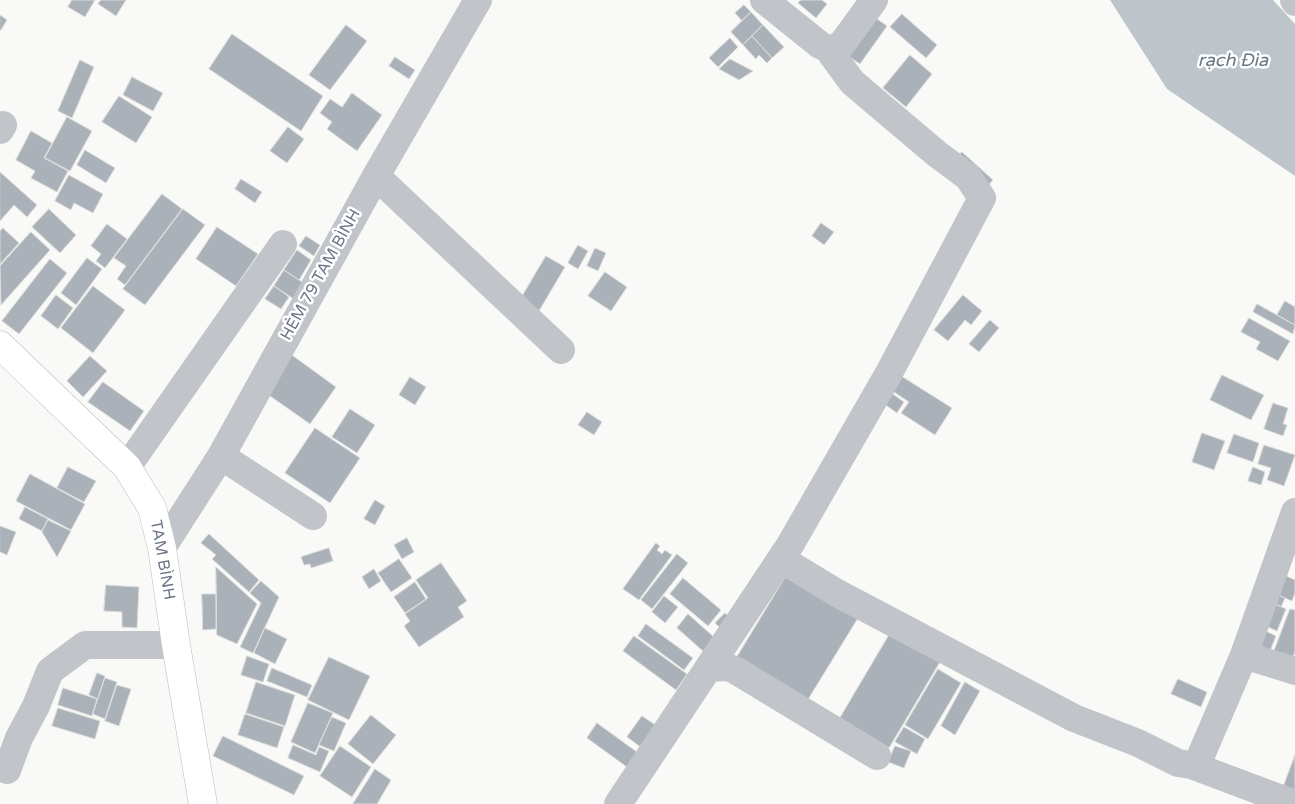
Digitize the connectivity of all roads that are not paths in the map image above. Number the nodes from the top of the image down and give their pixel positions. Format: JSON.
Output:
{"nodes":[{"id":1,"x":478,"y":0,"type":"edge"},
{"id":2,"x":764,"y":0,"type":"edge"},
{"id":3,"x":874,"y":0,"type":"edge"},
{"id":4,"x":828,"y":50,"type":"junction"},
{"id":5,"x":376,"y":176,"type":"junction"},
{"id":6,"x":283,"y":244,"type":"dead end"},
{"id":7,"x":0,"y":345,"type":"edge"},
{"id":8,"x":562,"y":350,"type":"dead end"},
{"id":9,"x":221,"y":456,"type":"junction"},
{"id":10,"x":127,"y":467,"type":"junction"},
{"id":11,"x":1295,"y":512,"type":"edge"},
{"id":12,"x":313,"y":516,"type":"dead end"},
{"id":13,"x":162,"y":548,"type":"junction"},
{"id":14,"x":781,"y":559,"type":"junction"},
{"id":15,"x":176,"y":645,"type":"junction"},
{"id":16,"x":1244,"y":655,"type":"junction"},
{"id":17,"x":708,"y":668,"type":"junction"},
{"id":18,"x":1295,"y":671,"type":"edge"},
{"id":19,"x":878,"y":756,"type":"dead end"},
{"id":20,"x":1191,"y":765,"type":"junction"},
{"id":21,"x":7,"y":770,"type":"dead end"},
{"id":22,"x":203,"y":804,"type":"edge"},
{"id":23,"x":618,"y":804,"type":"edge"},
{"id":24,"x":1295,"y":804,"type":"edge"}],
"edges":[{"from":1,"to":5,"type":"street","name":"HẺM 79 TAM BÌNH"},
{"from":2,"to":4,"type":"street"},
{"from":3,"to":4,"type":"street"},
{"from":4,"to":14,"type":"street"},
{"from":5,"to":8,"type":"street"},
{"from":5,"to":9,"type":"street","name":"HẺM 79 TAM BÌNH"},
{"from":6,"to":10,"type":"street"},
{"from":7,"to":10,"type":"main road","name":"TAM BÌNH"},
{"from":9,"to":12,"type":"street"},
{"from":9,"to":13,"type":"street","name":"HẺM 79 TAM BÌNH"},
{"from":10,"to":13,"type":"main road","name":"TAM BÌNH"},
{"from":11,"to":16,"type":"street"},
{"from":13,"to":15,"type":"main road","name":"TAM BÌNH"},
{"from":14,"to":17,"type":"street"},
{"from":14,"to":20,"type":"street"},
{"from":15,"to":21,"type":"street"},
{"from":15,"to":22,"type":"main road","name":"TAM BÌNH"},
{"from":16,"to":18,"type":"street"},
{"from":16,"to":20,"type":"street"},
{"from":17,"to":19,"type":"street"},
{"from":17,"to":23,"type":"street"},
{"from":20,"to":24,"type":"street"}]}
